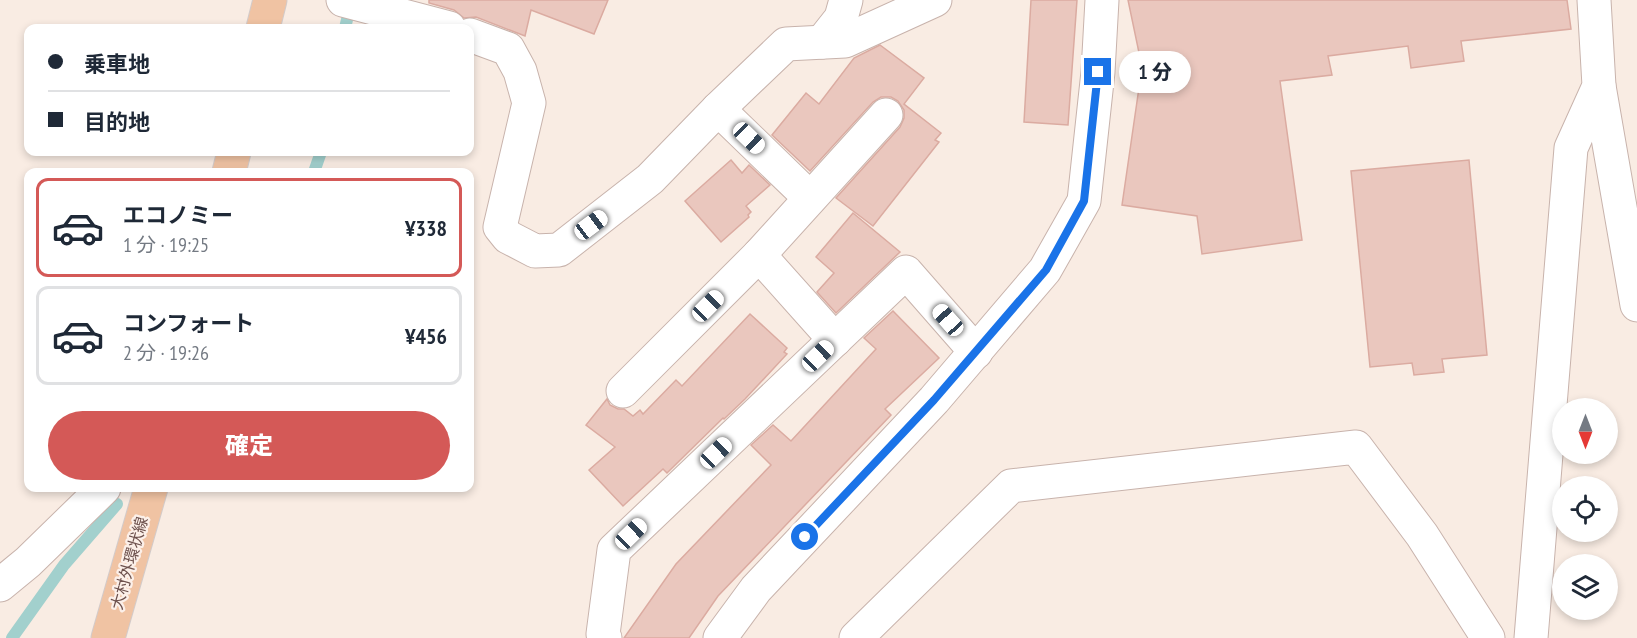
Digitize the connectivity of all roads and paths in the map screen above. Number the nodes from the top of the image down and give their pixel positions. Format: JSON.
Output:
{"nodes":[{"id":1,"x":270,"y":0,"type":"edge"},
{"id":2,"x":343,"y":0,"type":"edge"},
{"id":3,"x":846,"y":0,"type":"edge"},
{"id":4,"x":935,"y":0,"type":"edge"},
{"id":5,"x":1102,"y":0,"type":"edge"},
{"id":6,"x":1594,"y":0,"type":"edge"},
{"id":7,"x":264,"y":24,"type":"edge"},
{"id":8,"x":435,"y":24,"type":"edge"},
{"id":9,"x":474,"y":36,"type":"edge"},
{"id":10,"x":822,"y":42,"type":"junction"},
{"id":11,"x":1599,"y":86,"type":"junction"},
{"id":12,"x":718,"y":108,"type":"junction"},
{"id":13,"x":886,"y":115,"type":"dead end"},
{"id":14,"x":810,"y":198,"type":"junction"},
{"id":15,"x":759,"y":255,"type":"junction"},
{"id":16,"x":1637,"y":305,"type":"edge"},
{"id":17,"x":835,"y":340,"type":"junction"},
{"id":18,"x":976,"y":352,"type":"junction"},
{"id":19,"x":623,"y":391,"type":"dead end"},
{"id":20,"x":100,"y":492,"type":"edge"},
{"id":21,"x":150,"y":492,"type":"edge"},
{"id":22,"x":0,"y":585,"type":"edge"},
{"id":23,"x":108,"y":638,"type":"edge"},
{"id":24,"x":605,"y":638,"type":"edge"},
{"id":25,"x":720,"y":638,"type":"edge"},
{"id":26,"x":856,"y":638,"type":"edge"},
{"id":27,"x":1488,"y":638,"type":"edge"},
{"id":28,"x":1531,"y":638,"type":"edge"}],
"edges":[{"from":1,"to":7,"type":"main road"},
{"from":2,"to":8,"type":"street"},
{"from":3,"to":10,"type":"street"},
{"from":4,"to":10,"type":"street"},
{"from":5,"to":18,"type":"street"},
{"from":6,"to":11,"type":"street"},
{"from":9,"to":12,"type":"street"},
{"from":10,"to":12,"type":"street"},
{"from":11,"to":16,"type":"street"},
{"from":11,"to":28,"type":"street"},
{"from":12,"to":14,"type":"street"},
{"from":13,"to":14,"type":"street"},
{"from":14,"to":15,"type":"street"},
{"from":15,"to":17,"type":"street"},
{"from":15,"to":19,"type":"street"},
{"from":17,"to":18,"type":"street"},
{"from":17,"to":24,"type":"street"},
{"from":18,"to":25,"type":"street"},
{"from":20,"to":22,"type":"street"},
{"from":21,"to":23,"type":"main road","name":"大村外環状線"},
{"from":26,"to":27,"type":"street"}]}
